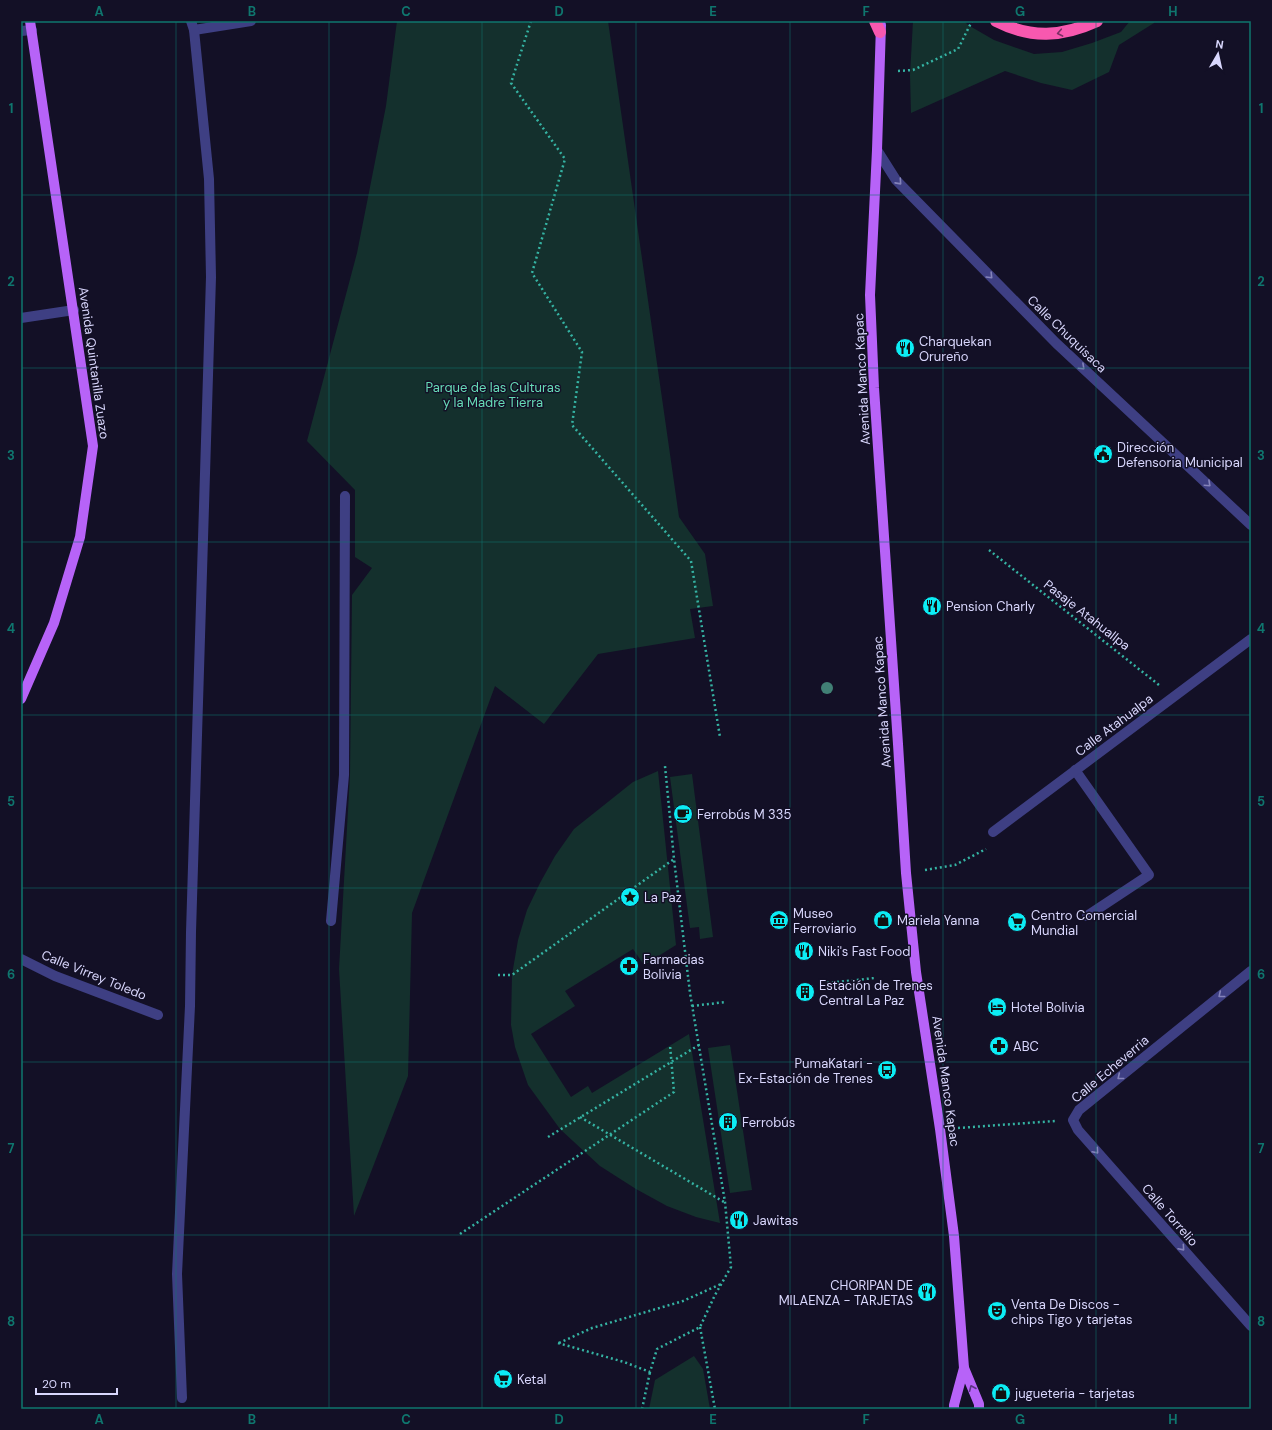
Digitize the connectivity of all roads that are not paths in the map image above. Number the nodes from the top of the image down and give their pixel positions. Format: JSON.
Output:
{"nodes":[{"id":1,"x":251,"y":21,"type":"edge"},
{"id":2,"x":996,"y":21,"type":"edge"},
{"id":3,"x":1097,"y":21,"type":"edge"},
{"id":4,"x":878,"y":24,"type":"edge"},
{"id":5,"x":31,"y":25,"type":"edge"},
{"id":6,"x":192,"y":25,"type":"edge"},
{"id":7,"x":21,"y":31,"type":"edge"},
{"id":8,"x":877,"y":150,"type":"junction"},
{"id":9,"x":74,"y":310,"type":"junction"},
{"id":10,"x":21,"y":318,"type":"edge"},
{"id":11,"x":345,"y":496,"type":"dead end"},
{"id":12,"x":1251,"y":525,"type":"edge"},
{"id":13,"x":1251,"y":639,"type":"edge"},
{"id":14,"x":21,"y":699,"type":"edge"},
{"id":15,"x":1075,"y":770,"type":"junction"},
{"id":16,"x":993,"y":832,"type":"road end"},
{"id":17,"x":1087,"y":916,"type":"dead end"},
{"id":18,"x":331,"y":921,"type":"dead end"},
{"id":19,"x":21,"y":959,"type":"edge"},
{"id":20,"x":1251,"y":971,"type":"edge"},
{"id":21,"x":158,"y":1015,"type":"dead end"},
{"id":22,"x":1073,"y":1120,"type":"joint"},
{"id":23,"x":1251,"y":1326,"type":"edge"},
{"id":24,"x":964,"y":1368,"type":"junction"},
{"id":25,"x":182,"y":1398,"type":"dead end"},
{"id":26,"x":954,"y":1409,"type":"edge"},
{"id":27,"x":979,"y":1409,"type":"edge"}],
"edges":[{"from":1,"to":6,"type":"street"},
{"from":3,"to":2,"type":"highway","one_way":true},
{"from":4,"to":8,"type":"main road","name":"Avenida Manco Kapac"},
{"from":5,"to":7,"type":"street"},
{"from":5,"to":9,"type":"main road","name":"Avenida Quintanilla Zuazo"},
{"from":6,"to":25,"type":"street"},
{"from":8,"to":12,"type":"street","name":"Calle Chuquisaca","one_way":true},
{"from":8,"to":24,"type":"main road","name":"Avenida Manco Kapac"},
{"from":9,"to":10,"type":"street"},
{"from":9,"to":14,"type":"main road","name":"Avenida Quintanilla Zuazo"},
{"from":11,"to":18,"type":"street"},
{"from":13,"to":15,"type":"street","name":"Calle Atahualpa"},
{"from":15,"to":16,"type":"street","name":"Calle Atahualpa"},
{"from":15,"to":17,"type":"street"},
{"from":19,"to":21,"type":"street","name":"Calle Virrey Toledo"},
{"from":20,"to":22,"type":"street","name":"Calle Echeverria","one_way":true},
{"from":22,"to":23,"type":"street","name":"Calle Torrelio","one_way":true},
{"from":24,"to":26,"type":"main road","name":"Avenida Manco Kapac"},
{"from":27,"to":24,"type":"main road","name":"Avenida Manco Kapac","one_way":true}]}
